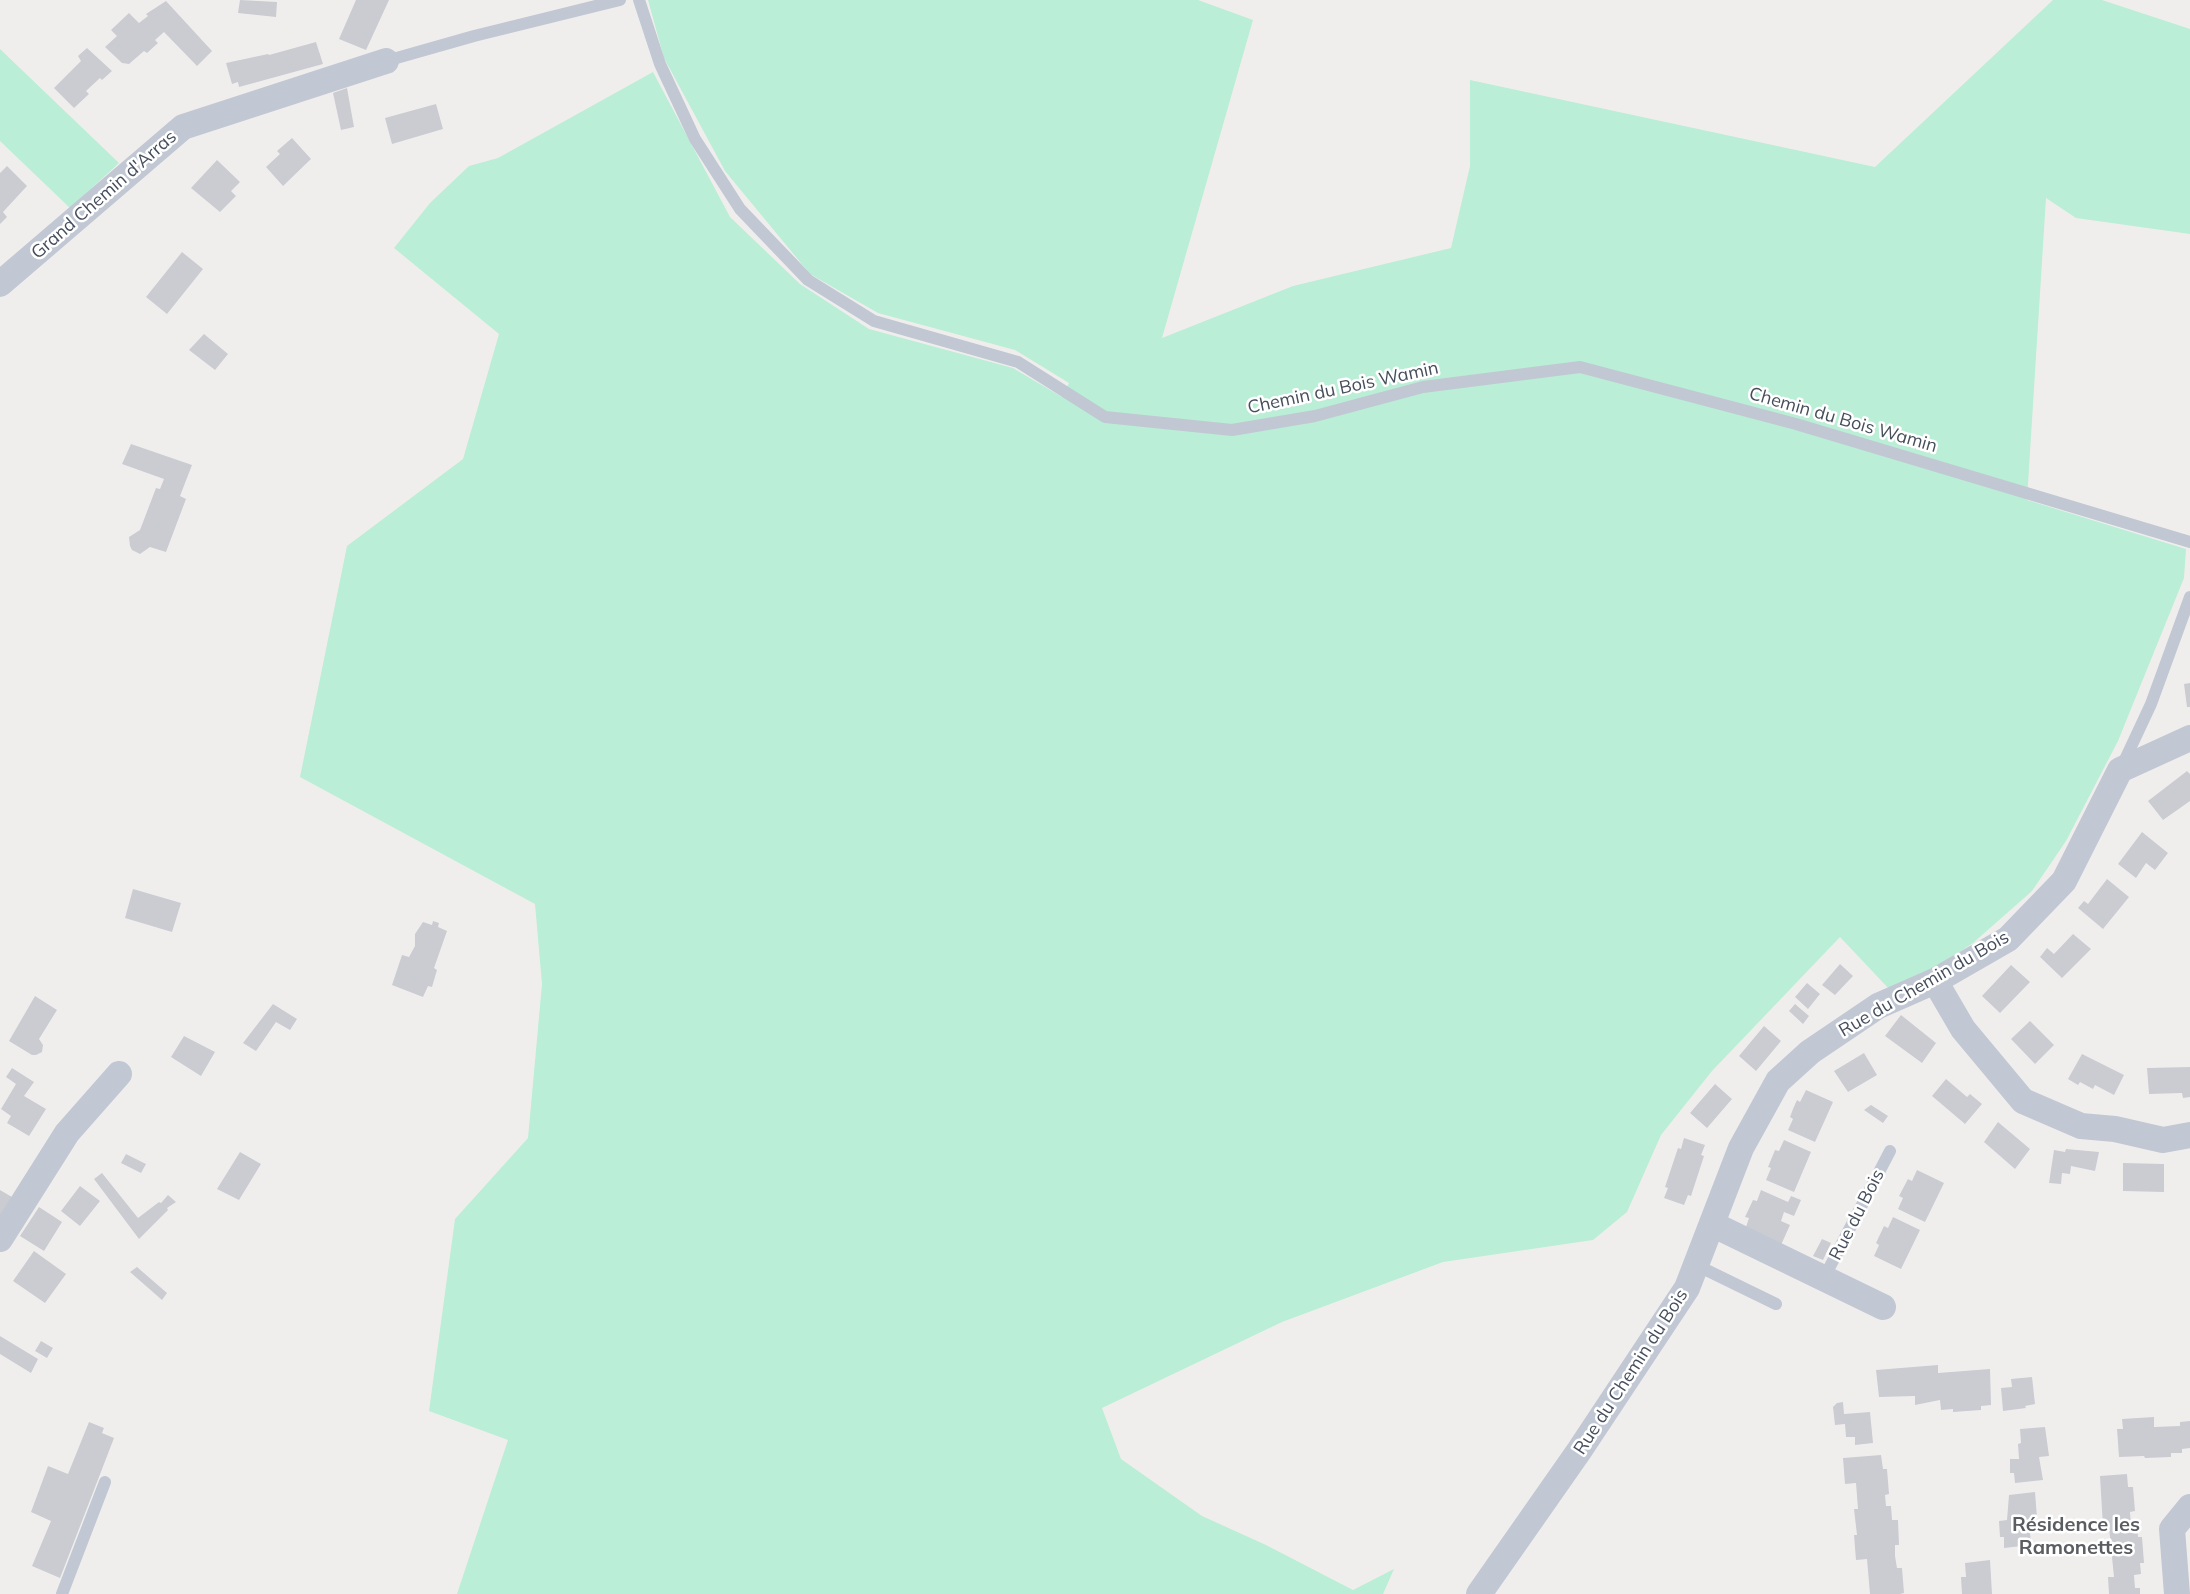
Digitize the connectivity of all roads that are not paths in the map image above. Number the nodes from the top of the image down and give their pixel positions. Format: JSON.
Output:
{"nodes":[{"id":1,"x":620,"y":0,"type":"edge"},
{"id":2,"x":639,"y":0,"type":"edge"},
{"id":3,"x":386,"y":61,"type":"joint"},
{"id":4,"x":0,"y":284,"type":"edge"},
{"id":5,"x":2190,"y":542,"type":"edge"},
{"id":6,"x":2190,"y":597,"type":"edge"},
{"id":7,"x":2190,"y":738,"type":"edge"},
{"id":8,"x":2120,"y":770,"type":"junction"},
{"id":9,"x":1935,"y":981,"type":"junction"},
{"id":10,"x":119,"y":1074,"type":"dead end"},
{"id":11,"x":2190,"y":1135,"type":"edge"},
{"id":12,"x":1890,"y":1151,"type":"dead end"},
{"id":13,"x":1712,"y":1224,"type":"junction"},
{"id":14,"x":0,"y":1239,"type":"edge"},
{"id":15,"x":1696,"y":1265,"type":"junction"},
{"id":16,"x":1824,"y":1278,"type":"junction"},
{"id":17,"x":1776,"y":1304,"type":"dead end"},
{"id":18,"x":1883,"y":1307,"type":"dead end"},
{"id":19,"x":105,"y":1482,"type":"dead end"},
{"id":20,"x":2190,"y":1507,"type":"edge"},
{"id":21,"x":62,"y":1594,"type":"edge"},
{"id":22,"x":1479,"y":1594,"type":"edge"},
{"id":23,"x":2176,"y":1594,"type":"edge"}],
"edges":[{"from":1,"to":3,"type":"lane"},
{"from":2,"to":5,"type":"lane","name":"Chemin du Bois Wamin"},
{"from":3,"to":4,"type":"street","name":"Grand Chemin d'Arras"},
{"from":6,"to":8,"type":"lane"},
{"from":7,"to":8,"type":"street"},
{"from":8,"to":9,"type":"street","name":"Rue du Chemin du Bois"},
{"from":9,"to":11,"type":"street"},
{"from":9,"to":13,"type":"street","name":"Rue du Chemin du Bois"},
{"from":10,"to":14,"type":"street"},
{"from":12,"to":16,"type":"lane","name":"Rue du Bois"},
{"from":13,"to":15,"type":"street","name":"Rue du Chemin du Bois"},
{"from":13,"to":16,"type":"street","name":"Rue du Bois"},
{"from":15,"to":17,"type":"lane"},
{"from":15,"to":22,"type":"street","name":"Rue du Chemin du Bois"},
{"from":16,"to":18,"type":"street","name":"Rue du Bois"},
{"from":19,"to":21,"type":"lane"},
{"from":20,"to":23,"type":"street"}]}
